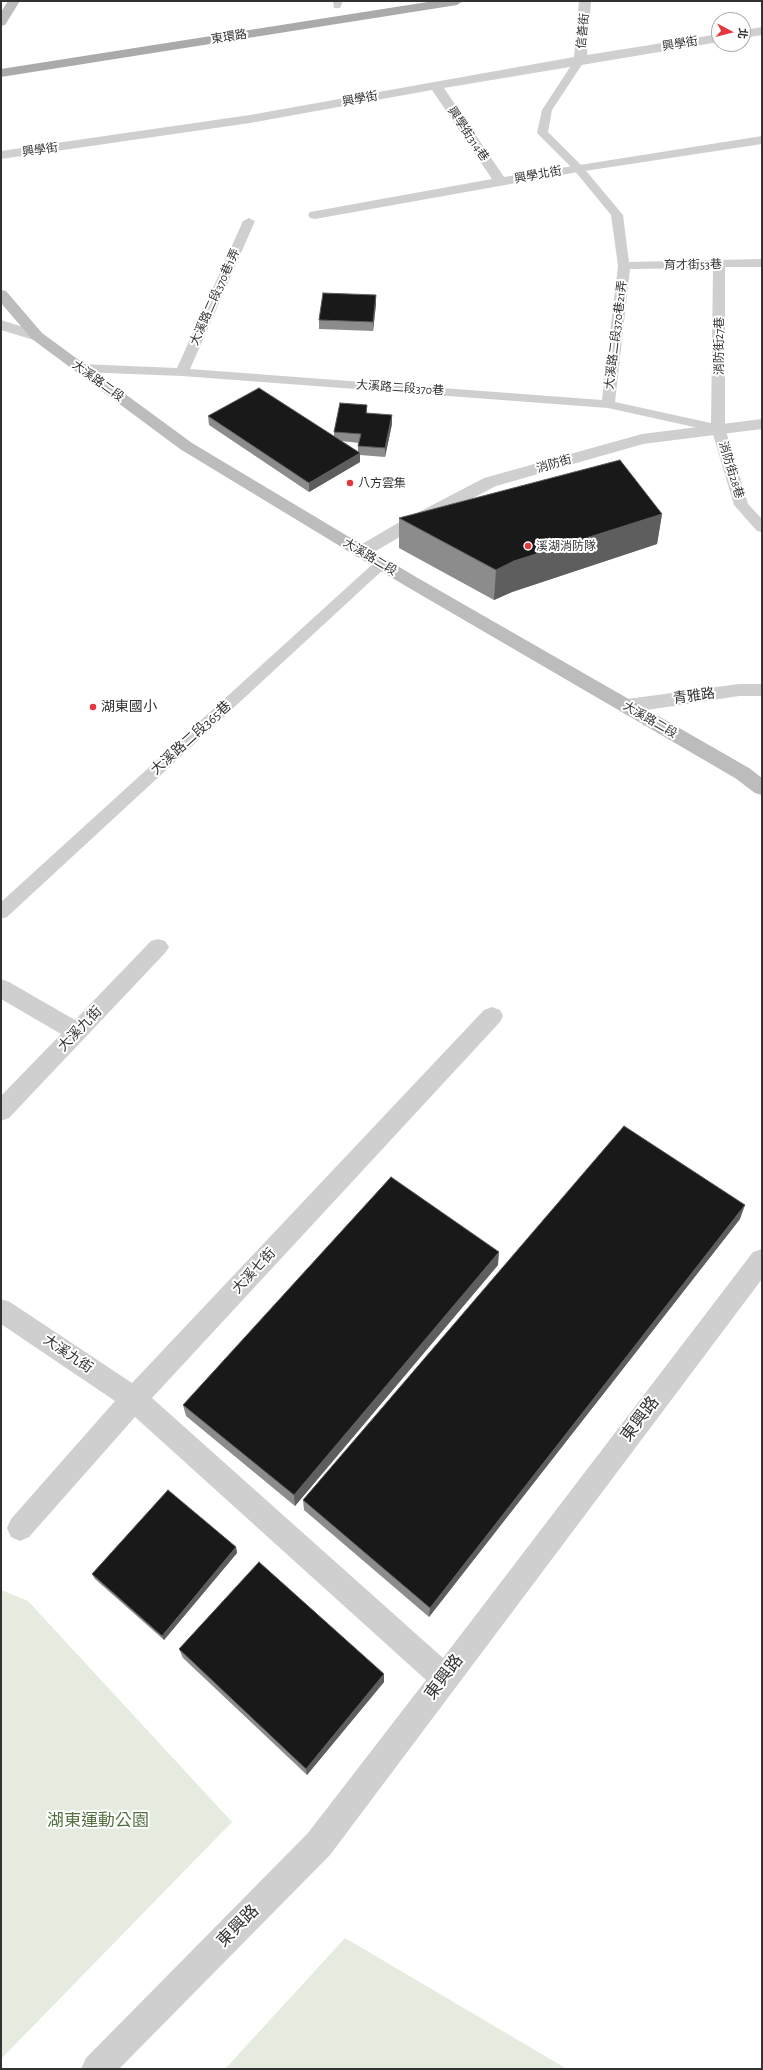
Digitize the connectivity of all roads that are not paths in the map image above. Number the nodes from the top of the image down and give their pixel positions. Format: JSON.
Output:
{"nodes":[{"id":1,"x":14,"y":1,"type":"edge"},
{"id":2,"x":457,"y":1,"type":"edge"},
{"id":3,"x":585,"y":1,"type":"edge"},
{"id":4,"x":1,"y":22,"type":"edge"},
{"id":5,"x":762,"y":31,"type":"edge"},
{"id":6,"x":751,"y":33,"type":"edge"},
{"id":7,"x":711,"y":39,"type":"edge"},
{"id":8,"x":580,"y":60,"type":"junction"},
{"id":9,"x":1,"y":73,"type":"edge"},
{"id":10,"x":436,"y":86,"type":"junction"},
{"id":11,"x":762,"y":140,"type":"edge"},
{"id":12,"x":1,"y":156,"type":"edge"},
{"id":13,"x":578,"y":168,"type":"junction"},
{"id":14,"x":501,"y":182,"type":"junction"},
{"id":15,"x":315,"y":215,"type":"dead end"},
{"id":16,"x":248,"y":221,"type":"dead end"},
{"id":17,"x":762,"y":264,"type":"edge"},
{"id":18,"x":719,"y":265,"type":"junction"},
{"id":19,"x":624,"y":266,"type":"junction"},
{"id":20,"x":1,"y":294,"type":"edge"},
{"id":21,"x":1,"y":325,"type":"edge"},
{"id":22,"x":37,"y":336,"type":"junction"},
{"id":23,"x":80,"y":368,"type":"junction"},
{"id":24,"x":182,"y":372,"type":"junction"},
{"id":25,"x":608,"y":404,"type":"junction"},
{"id":26,"x":762,"y":424,"type":"edge"},
{"id":27,"x":718,"y":428,"type":"junction"},
{"id":28,"x":762,"y":528,"type":"edge"},
{"id":29,"x":361,"y":552,"type":"junction"},
{"id":30,"x":381,"y":564,"type":"junction"},
{"id":31,"x":762,"y":690,"type":"edge"},
{"id":32,"x":627,"y":706,"type":"junction"},
{"id":33,"x":762,"y":788,"type":"edge"},
{"id":34,"x":1,"y":912,"type":"edge"},
{"id":35,"x":158,"y":947,"type":"dead end"},
{"id":36,"x":1,"y":988,"type":"edge"},
{"id":37,"x":492,"y":1016,"type":"dead end"},
{"id":38,"x":76,"y":1032,"type":"junction"},
{"id":39,"x":1,"y":1111,"type":"edge"},
{"id":40,"x":762,"y":1260,"type":"edge"},
{"id":41,"x":1,"y":1310,"type":"edge"},
{"id":42,"x":134,"y":1399,"type":"junction"},
{"id":43,"x":20,"y":1528,"type":"dead end"},
{"id":44,"x":444,"y":1678,"type":"junction"},
{"id":45,"x":97,"y":2069,"type":"edge"}],
"edges":[{"from":1,"to":4,"type":"main road"},
{"from":2,"to":9,"type":"main road","name":"東環路"},
{"from":3,"to":8,"type":"street","name":"信善街"},
{"from":5,"to":6,"type":"street"},
{"from":7,"to":8,"type":"street","name":"興學街"},
{"from":8,"to":10,"type":"street","name":"興學街"},
{"from":8,"to":13,"type":"lane","name":"大溪路二段370巷21弄"},
{"from":10,"to":12,"type":"street","name":"興學街"},
{"from":10,"to":14,"type":"street","name":"興學街314巷"},
{"from":11,"to":13,"type":"street","name":"興學北街"},
{"from":13,"to":14,"type":"street","name":"興學北街"},
{"from":13,"to":19,"type":"lane","name":"大溪路二段370巷21弄"},
{"from":14,"to":15,"type":"street","name":"興學北街"},
{"from":16,"to":24,"type":"lane","name":"大溪路二段370巷1弄"},
{"from":17,"to":18,"type":"lane","name":"育才街53巷"},
{"from":18,"to":19,"type":"lane","name":"育才街53巷"},
{"from":18,"to":27,"type":"lane","name":"消防街27巷"},
{"from":19,"to":25,"type":"lane","name":"大溪路二段370巷21弄"},
{"from":20,"to":22,"type":"main road","name":"大溪路二段"},
{"from":21,"to":22,"type":"street"},
{"from":22,"to":23,"type":"main road","name":"大溪路二段"},
{"from":23,"to":24,"type":"lane","name":"大溪路二段370巷"},
{"from":23,"to":29,"type":"main road","name":"大溪路二段"},
{"from":24,"to":25,"type":"lane","name":"大溪路二段370巷"},
{"from":25,"to":27,"type":"lane","name":"大溪路二段370巷"},
{"from":26,"to":27,"type":"street","name":"消防街"},
{"from":27,"to":28,"type":"lane","name":"消防街28巷"},
{"from":27,"to":29,"type":"street","name":"消防街"},
{"from":29,"to":30,"type":"main road","name":"大溪路二段"},
{"from":30,"to":32,"type":"main road","name":"大溪路二段"},
{"from":30,"to":34,"type":"lane","name":"大溪路二段365巷"},
{"from":31,"to":32,"type":"street","name":"青雅路"},
{"from":32,"to":33,"type":"main road","name":"大溪路二段"},
{"from":35,"to":38,"type":"street","name":"大溪九街"},
{"from":36,"to":38,"type":"street"},
{"from":37,"to":42,"type":"street","name":"大溪七街"},
{"from":38,"to":39,"type":"street","name":"大溪九街"},
{"from":40,"to":44,"type":"street","name":"東興路"},
{"from":41,"to":42,"type":"street","name":"大溪九街"},
{"from":42,"to":43,"type":"street","name":"大溪七街"},
{"from":42,"to":44,"type":"street","name":"大溪九街"},
{"from":44,"to":45,"type":"street","name":"東興路"}]}
